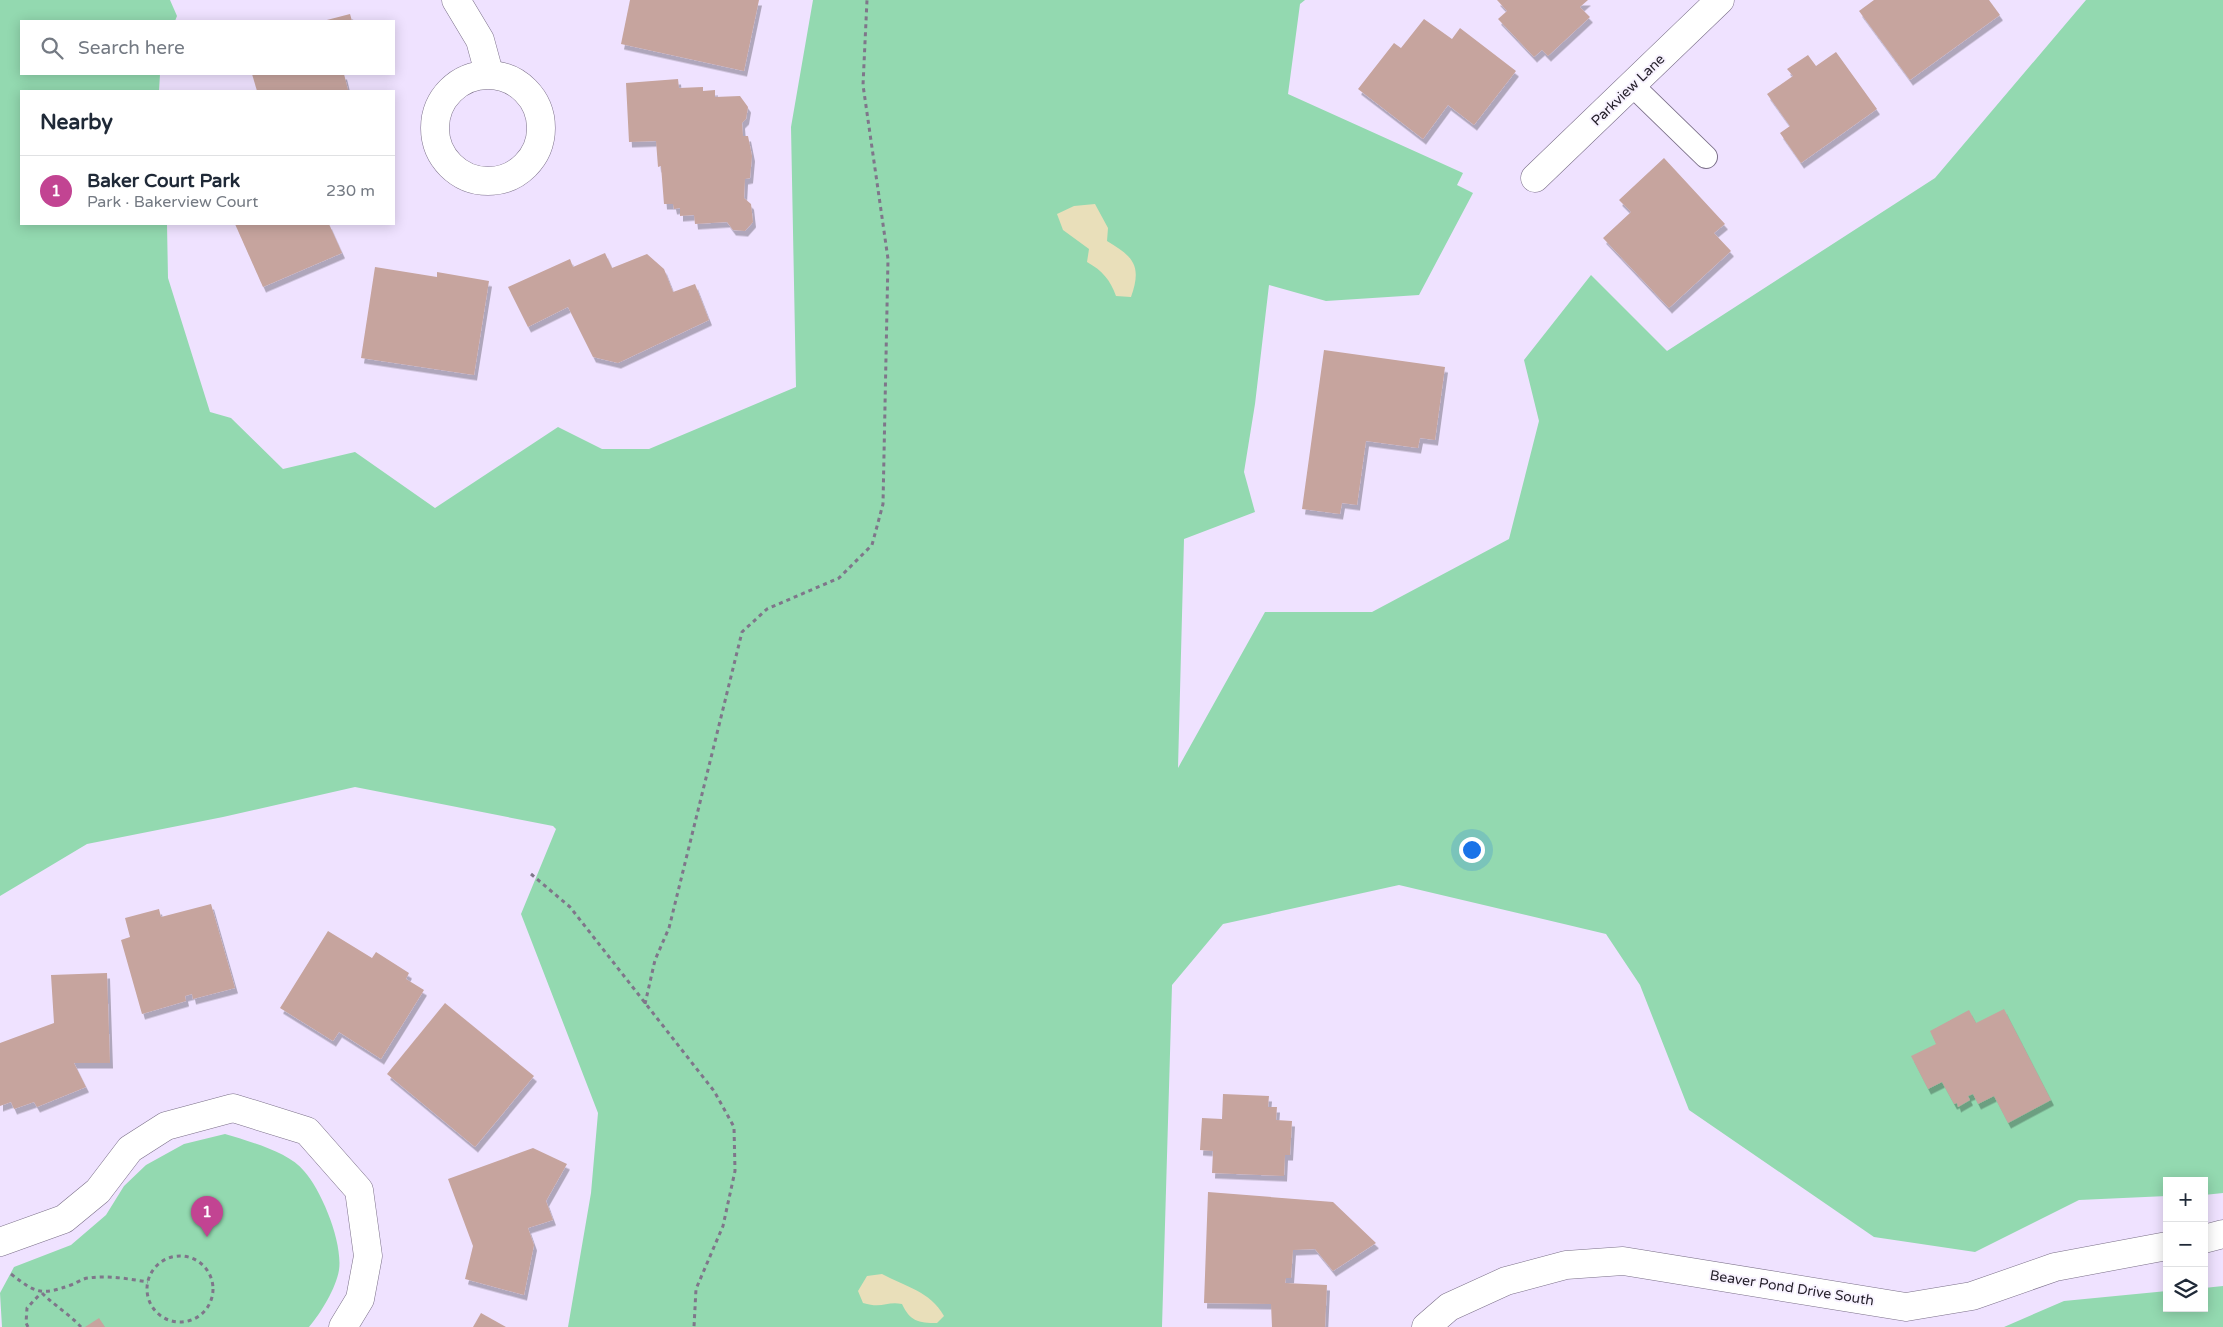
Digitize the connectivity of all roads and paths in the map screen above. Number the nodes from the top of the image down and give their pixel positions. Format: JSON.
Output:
{"nodes":[{"id":1,"x":456,"y":0,"type":"edge"},
{"id":2,"x":868,"y":0,"type":"edge"},
{"id":3,"x":1720,"y":0,"type":"edge"},
{"id":4,"x":489,"y":73,"type":"dead end"},
{"id":5,"x":1633,"y":86,"type":"junction"},
{"id":6,"x":1706,"y":157,"type":"dead end"},
{"id":7,"x":1535,"y":178,"type":"dead end"},
{"id":8,"x":531,"y":874,"type":"dead end"},
{"id":9,"x":645,"y":1004,"type":"junction"},
{"id":10,"x":2223,"y":1234,"type":"edge"},
{"id":11,"x":2208,"y":1238,"type":"edge"},
{"id":12,"x":0,"y":1242,"type":"edge"},
{"id":13,"x":2163,"y":1247,"type":"edge"},
{"id":14,"x":9,"y":1272,"type":"dead end"},
{"id":15,"x":148,"y":1282,"type":"junction"},
{"id":16,"x":42,"y":1292,"type":"junction"},
{"id":17,"x":28,"y":1327,"type":"edge"},
{"id":18,"x":81,"y":1327,"type":"edge"},
{"id":19,"x":343,"y":1327,"type":"edge"},
{"id":20,"x":694,"y":1327,"type":"edge"},
{"id":21,"x":1426,"y":1327,"type":"edge"}],
"edges":[{"from":1,"to":4,"type":"street"},
{"from":2,"to":9,"type":"path"},
{"from":3,"to":5,"type":"street","name":"Parkview Lane"},
{"from":5,"to":6,"type":"lane"},
{"from":5,"to":7,"type":"street","name":"Parkview Lane"},
{"from":8,"to":9,"type":"path"},
{"from":9,"to":20,"type":"path"},
{"from":10,"to":11,"type":"street"},
{"from":12,"to":19,"type":"street"},
{"from":13,"to":21,"type":"street","name":"Beaver Pond Drive South"},
{"from":14,"to":16,"type":"path"},
{"from":15,"to":15,"type":"path"},
{"from":15,"to":16,"type":"path"},
{"from":16,"to":17,"type":"path"},
{"from":16,"to":18,"type":"path"}]}
